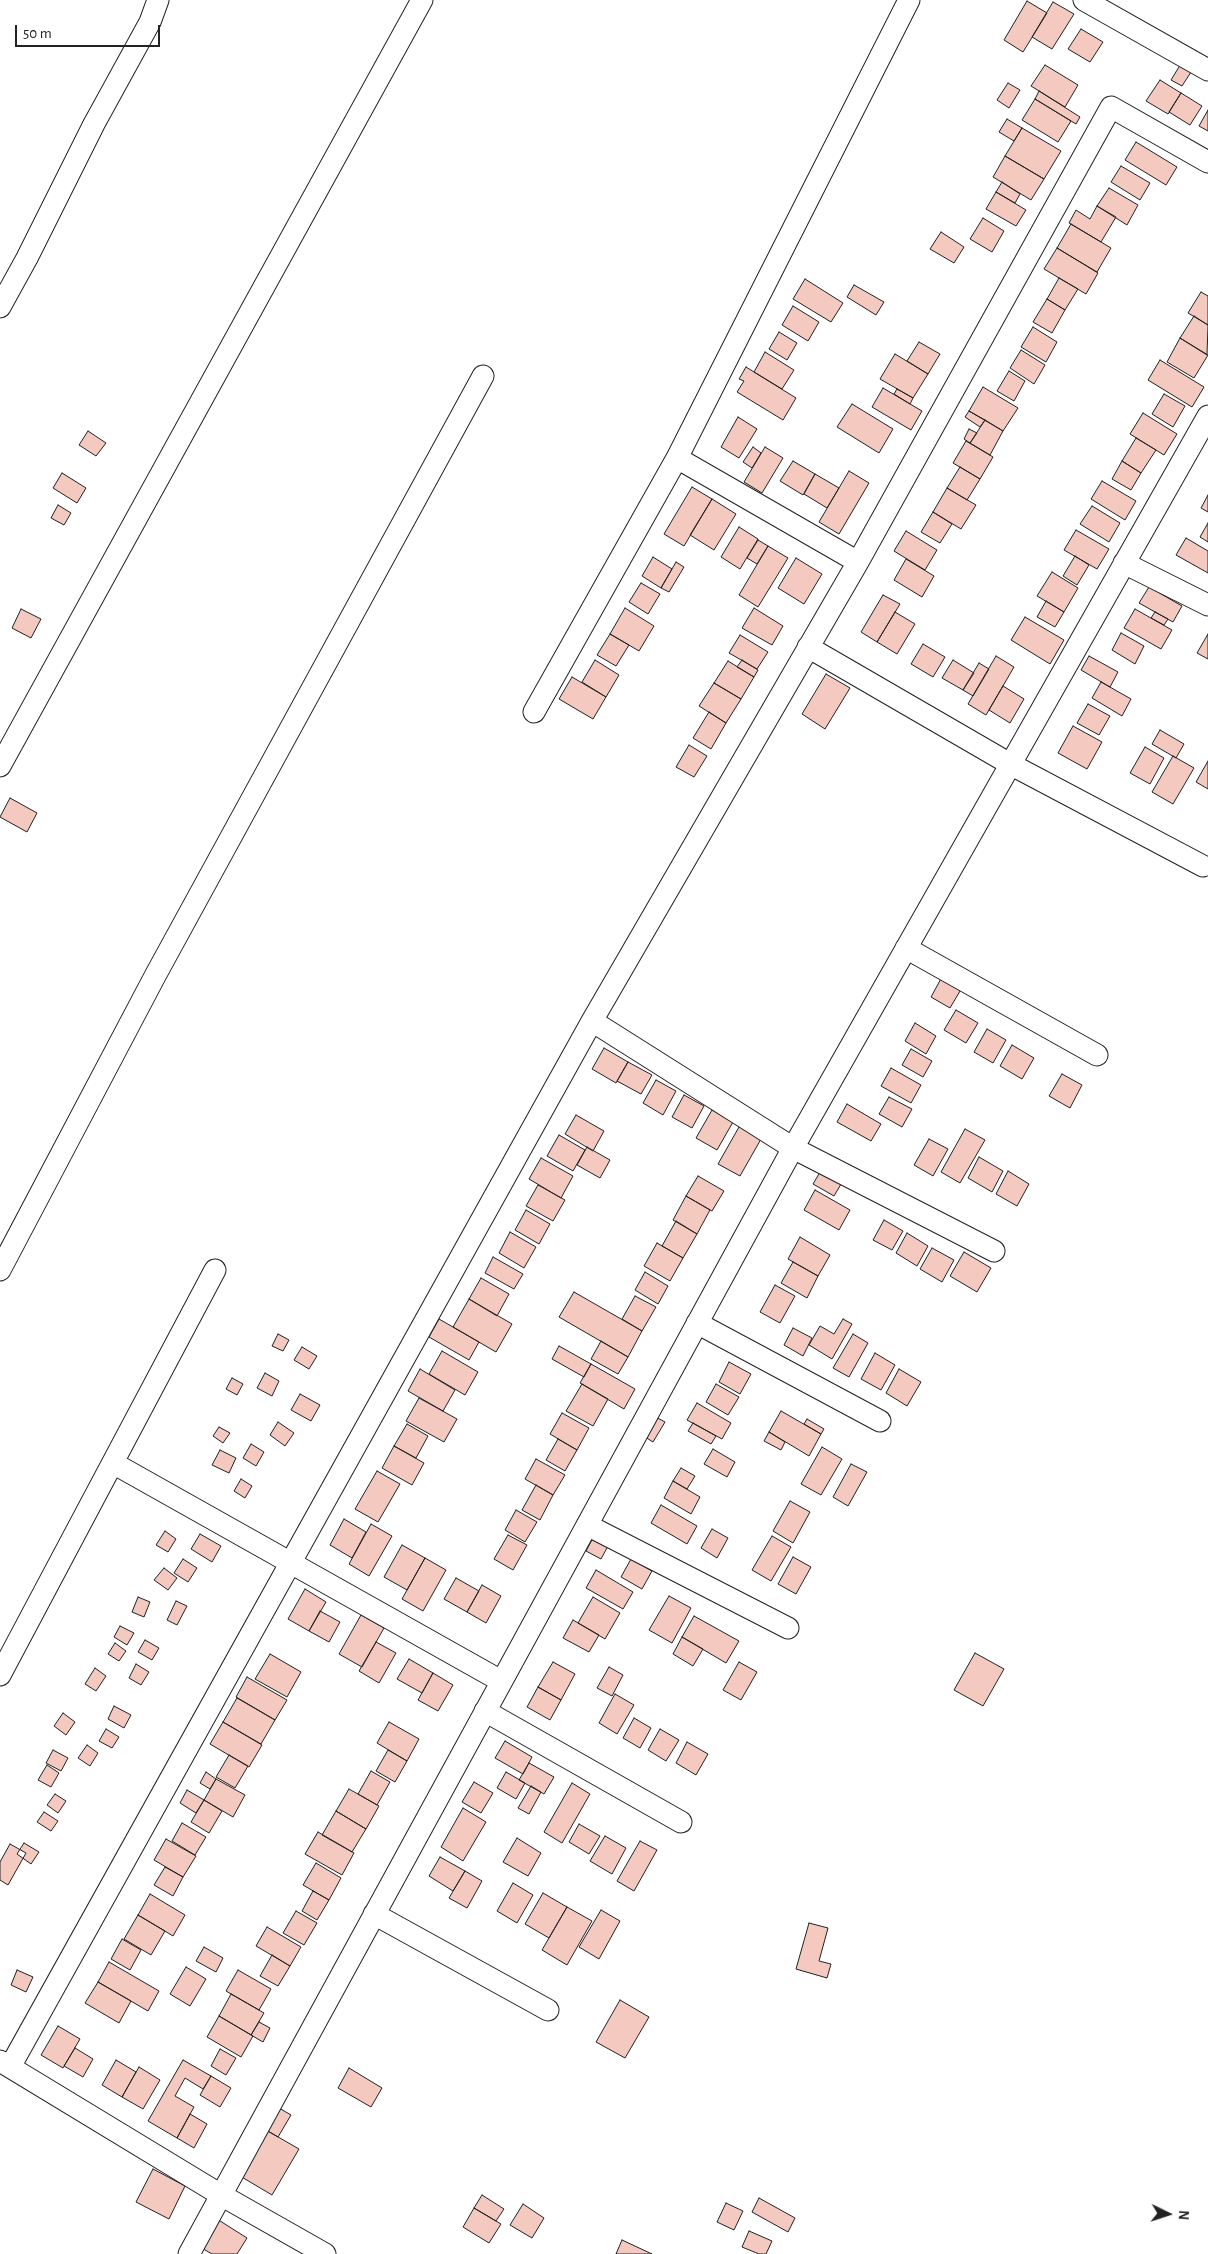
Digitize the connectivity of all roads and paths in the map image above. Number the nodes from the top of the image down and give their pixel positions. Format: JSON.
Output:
{"nodes":[{"id":1,"x":158,"y":0,"type":"edge"},
{"id":2,"x":422,"y":0,"type":"edge"},
{"id":3,"x":909,"y":0,"type":"edge"},
{"id":4,"x":1084,"y":0,"type":"edge"},
{"id":5,"x":1208,"y":70,"type":"edge"},
{"id":6,"x":1208,"y":162,"type":"edge"},
{"id":7,"x":0,"y":307,"type":"edge"},
{"id":8,"x":482,"y":376,"type":"dead end"},
{"id":9,"x":1208,"y":416,"type":"edge"},
{"id":10,"x":677,"y":458,"type":"junction"},
{"id":11,"x":858,"y":562,"type":"junction"},
{"id":12,"x":1124,"y":563,"type":"junction"},
{"id":13,"x":1208,"y":606,"type":"edge"},
{"id":14,"x":808,"y":647,"type":"junction"},
{"id":15,"x":534,"y":712,"type":"dead end"},
{"id":16,"x":1010,"y":764,"type":"junction"},
{"id":17,"x":0,"y":766,"type":"edge"},
{"id":18,"x":1203,"y":866,"type":"dead end"},
{"id":19,"x":906,"y":948,"type":"junction"},
{"id":20,"x":592,"y":1022,"type":"junction"},
{"id":21,"x":1097,"y":1055,"type":"dead end"},
{"id":22,"x":794,"y":1148,"type":"junction"},
{"id":23,"x":994,"y":1251,"type":"dead end"},
{"id":24,"x":0,"y":1270,"type":"edge"},
{"id":25,"x":215,"y":1270,"type":"dead end"},
{"id":26,"x":697,"y":1323,"type":"junction"},
{"id":27,"x":880,"y":1421,"type":"dead end"},
{"id":28,"x":113,"y":1463,"type":"junction"},
{"id":29,"x":586,"y":1526,"type":"junction"},
{"id":30,"x":291,"y":1563,"type":"junction"},
{"id":31,"x":788,"y":1628,"type":"dead end"},
{"id":32,"x":0,"y":1675,"type":"edge"},
{"id":33,"x":502,"y":1681,"type":"junction"},
{"id":34,"x":485,"y":1711,"type":"junction"},
{"id":35,"x":681,"y":1822,"type":"dead end"},
{"id":36,"x":374,"y":1914,"type":"junction"},
{"id":37,"x":548,"y":2010,"type":"dead end"},
{"id":38,"x":5,"y":2064,"type":"edge"},
{"id":39,"x":221,"y":2195,"type":"junction"},
{"id":40,"x":189,"y":2254,"type":"edge"},
{"id":41,"x":325,"y":2254,"type":"edge"}],
"edges":[{"from":1,"to":7,"type":"street"},
{"from":2,"to":17,"type":"street"},
{"from":3,"to":10,"type":"street"},
{"from":4,"to":5,"type":"street"},
{"from":6,"to":11,"type":"street"},
{"from":8,"to":24,"type":"street"},
{"from":9,"to":12,"type":"street"},
{"from":10,"to":11,"type":"street"},
{"from":10,"to":15,"type":"street"},
{"from":11,"to":14,"type":"street"},
{"from":12,"to":13,"type":"street"},
{"from":12,"to":16,"type":"street"},
{"from":14,"to":16,"type":"street"},
{"from":14,"to":20,"type":"street"},
{"from":16,"to":18,"type":"street"},
{"from":16,"to":19,"type":"street"},
{"from":19,"to":21,"type":"street"},
{"from":19,"to":22,"type":"street"},
{"from":20,"to":22,"type":"street"},
{"from":20,"to":30,"type":"street"},
{"from":22,"to":23,"type":"street"},
{"from":22,"to":26,"type":"street"},
{"from":25,"to":28,"type":"street"},
{"from":26,"to":27,"type":"street"},
{"from":26,"to":29,"type":"street"},
{"from":28,"to":30,"type":"street"},
{"from":28,"to":32,"type":"street"},
{"from":29,"to":31,"type":"street"},
{"from":29,"to":33,"type":"street"},
{"from":30,"to":33,"type":"street"},
{"from":30,"to":38,"type":"street"},
{"from":33,"to":34,"type":"street"},
{"from":34,"to":35,"type":"street"},
{"from":34,"to":36,"type":"street"},
{"from":36,"to":37,"type":"street"},
{"from":36,"to":39,"type":"street"},
{"from":38,"to":39,"type":"street"},
{"from":39,"to":40,"type":"street"},
{"from":39,"to":41,"type":"street"}]}
